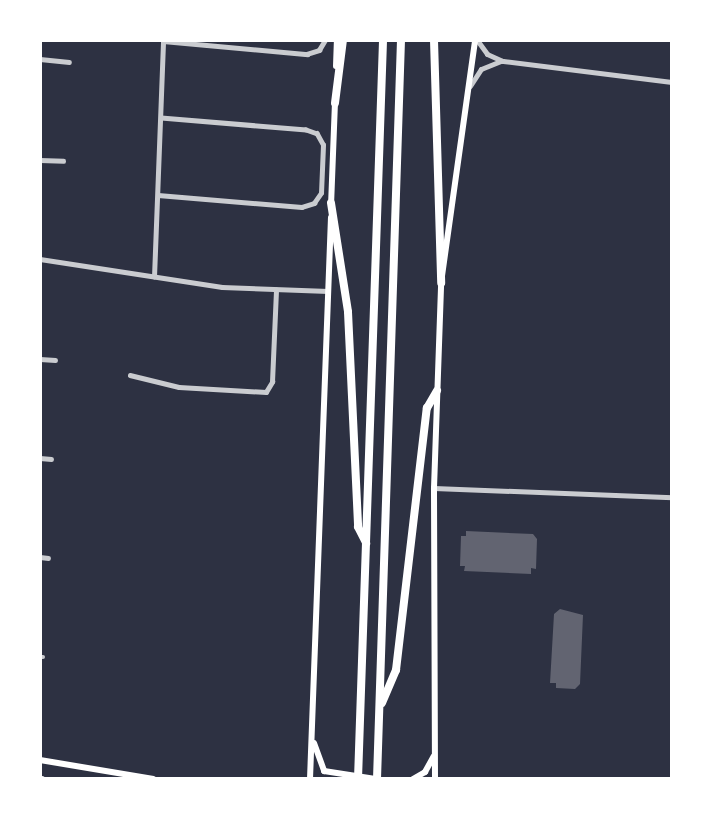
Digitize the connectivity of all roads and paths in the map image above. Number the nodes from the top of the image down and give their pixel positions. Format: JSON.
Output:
{"nodes":[{"id":1,"x":326,"y":40,"type":"edge"},
{"id":2,"x":337,"y":40,"type":"edge"},
{"id":3,"x":343,"y":40,"type":"edge"},
{"id":4,"x":383,"y":40,"type":"edge"},
{"id":5,"x":401,"y":40,"type":"edge"},
{"id":6,"x":434,"y":40,"type":"edge"},
{"id":7,"x":476,"y":40,"type":"edge"},
{"id":8,"x":163,"y":41,"type":"edge"},
{"id":9,"x":40,"y":59,"type":"edge"},
{"id":10,"x":503,"y":61,"type":"junction"},
{"id":11,"x":69,"y":62,"type":"dead end"},
{"id":12,"x":672,"y":82,"type":"edge"},
{"id":13,"x":468,"y":93,"type":"junction"},
{"id":14,"x":335,"y":103,"type":"junction"},
{"id":15,"x":161,"y":118,"type":"junction"},
{"id":16,"x":40,"y":160,"type":"edge"},
{"id":17,"x":63,"y":161,"type":"dead end"},
{"id":18,"x":158,"y":195,"type":"junction"},
{"id":19,"x":331,"y":203,"type":"junction"},
{"id":20,"x":40,"y":259,"type":"edge"},
{"id":21,"x":153,"y":277,"type":"junction"},
{"id":22,"x":442,"y":283,"type":"junction"},
{"id":23,"x":276,"y":290,"type":"junction"},
{"id":24,"x":328,"y":291,"type":"junction"},
{"id":25,"x":40,"y":359,"type":"edge"},
{"id":26,"x":55,"y":360,"type":"dead end"},
{"id":27,"x":130,"y":375,"type":"dead end"},
{"id":28,"x":437,"y":391,"type":"junction"},
{"id":29,"x":40,"y":458,"type":"edge"},
{"id":30,"x":51,"y":459,"type":"dead end"},
{"id":31,"x":434,"y":488,"type":"junction"},
{"id":32,"x":672,"y":497,"type":"edge"},
{"id":33,"x":367,"y":546,"type":"junction"},
{"id":34,"x":40,"y":557,"type":"edge"},
{"id":35,"x":48,"y":558,"type":"dead end"},
{"id":36,"x":380,"y":709,"type":"junction"},
{"id":37,"x":312,"y":738,"type":"junction"},
{"id":38,"x":436,"y":753,"type":"junction"},
{"id":39,"x":40,"y":760,"type":"edge"},
{"id":40,"x":153,"y":779,"type":"edge"},
{"id":41,"x":310,"y":779,"type":"edge"},
{"id":42,"x":358,"y":779,"type":"edge"},
{"id":43,"x":376,"y":779,"type":"edge"},
{"id":44,"x":413,"y":779,"type":"edge"},
{"id":45,"x":435,"y":779,"type":"edge"}],
"edges":[{"from":1,"to":8,"type":"street"},
{"from":2,"to":14,"type":"main road"},
{"from":3,"to":14,"type":"highway"},
{"from":4,"to":33,"type":"highway"},
{"from":5,"to":36,"type":"highway"},
{"from":6,"to":22,"type":"highway"},
{"from":7,"to":10,"type":"street"},
{"from":7,"to":13,"type":"main road"},
{"from":8,"to":15,"type":"street"},
{"from":9,"to":11,"type":"street"},
{"from":10,"to":12,"type":"street"},
{"from":10,"to":13,"type":"street"},
{"from":13,"to":22,"type":"main road"},
{"from":14,"to":19,"type":"main road"},
{"from":15,"to":18,"type":"street"},
{"from":15,"to":18,"type":"street"},
{"from":16,"to":17,"type":"street"},
{"from":18,"to":21,"type":"street"},
{"from":19,"to":24,"type":"main road"},
{"from":19,"to":33,"type":"highway"},
{"from":20,"to":21,"type":"street"},
{"from":21,"to":23,"type":"street"},
{"from":22,"to":28,"type":"main road"},
{"from":23,"to":24,"type":"street"},
{"from":23,"to":27,"type":"street"},
{"from":24,"to":37,"type":"main road"},
{"from":25,"to":26,"type":"street"},
{"from":28,"to":31,"type":"main road"},
{"from":28,"to":36,"type":"highway"},
{"from":29,"to":30,"type":"street"},
{"from":31,"to":32,"type":"street"},
{"from":31,"to":38,"type":"main road"},
{"from":33,"to":42,"type":"highway"},
{"from":34,"to":35,"type":"street"},
{"from":36,"to":43,"type":"highway"},
{"from":37,"to":41,"type":"main road"},
{"from":37,"to":43,"type":"main road"},
{"from":38,"to":44,"type":"main road"},
{"from":38,"to":45,"type":"main road"},
{"from":39,"to":40,"type":"main road"}]}
